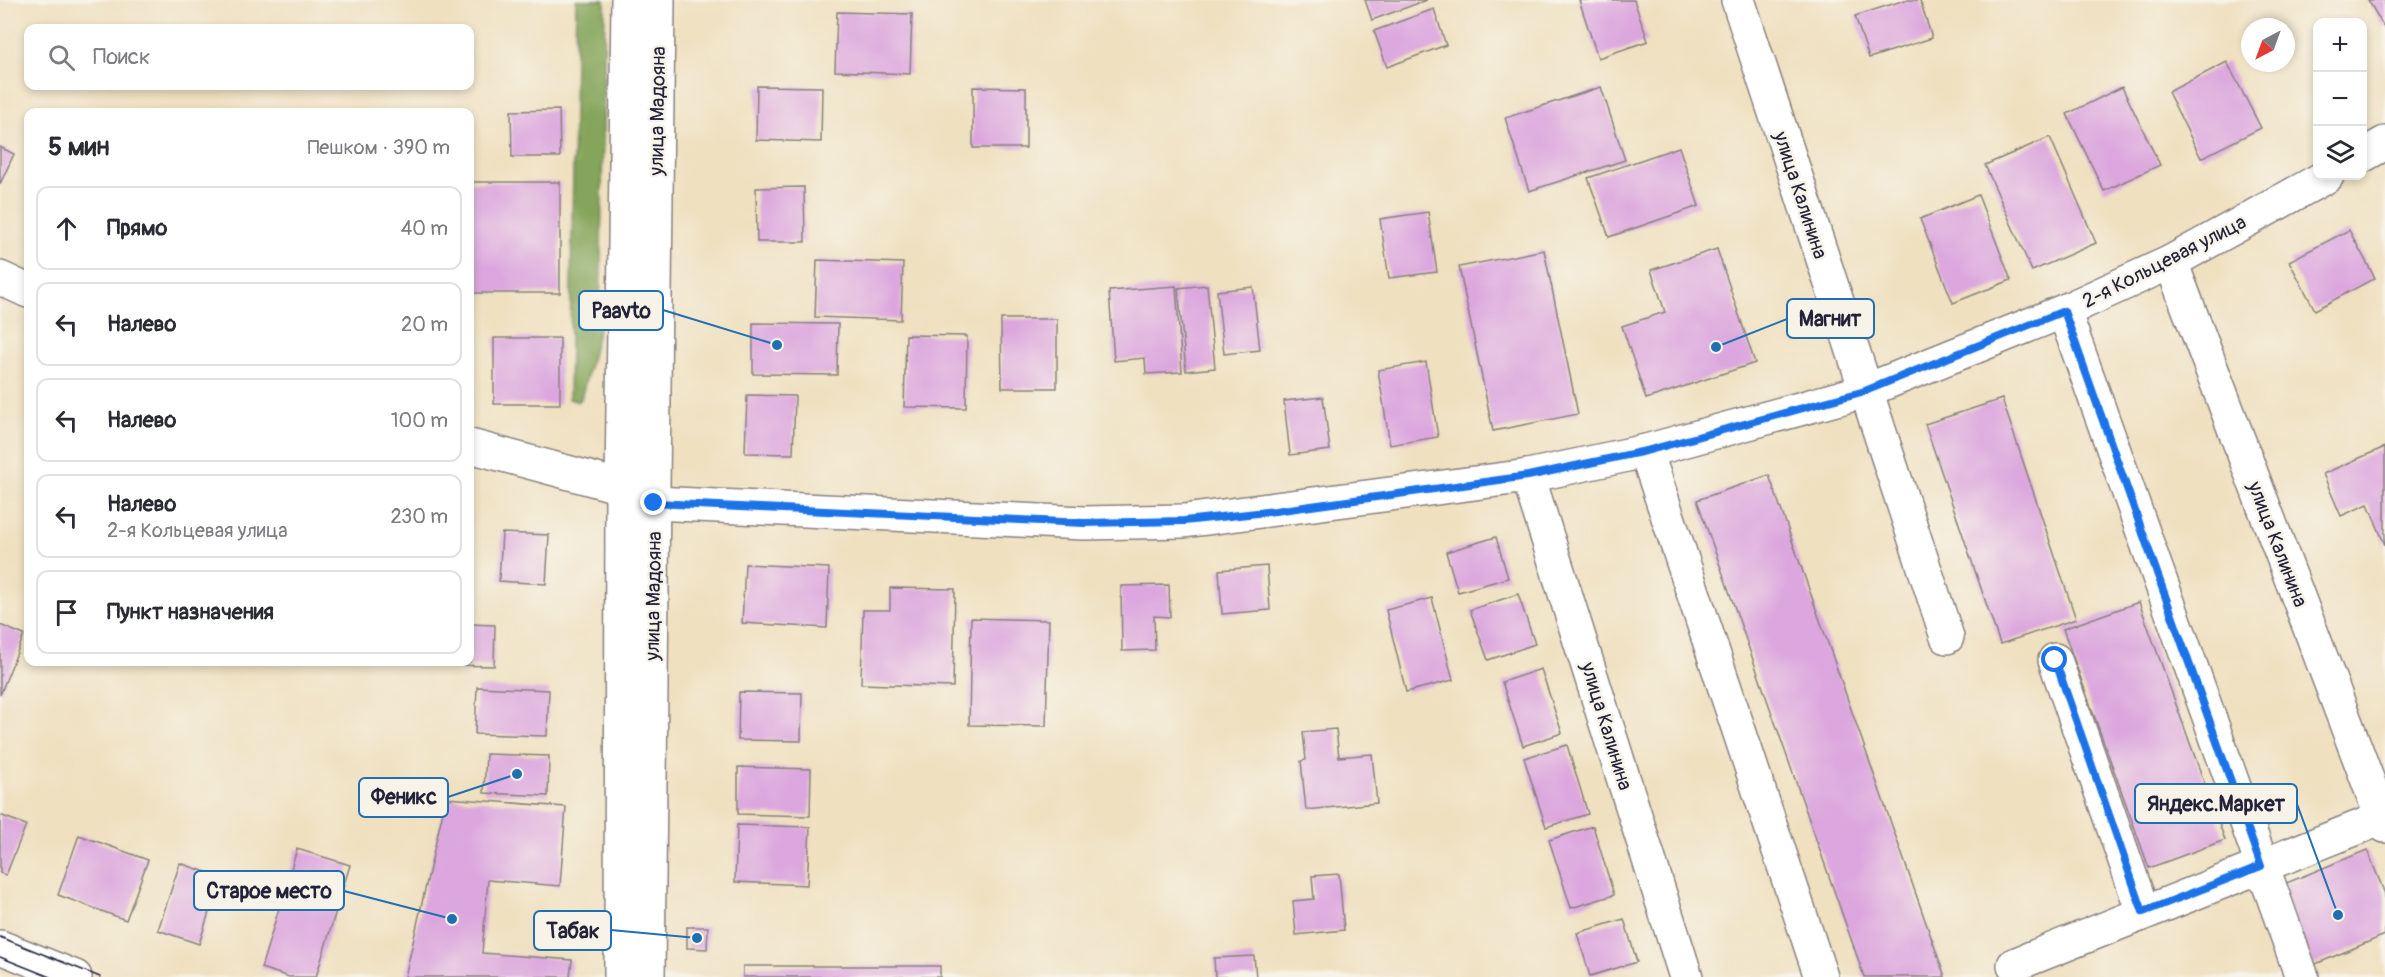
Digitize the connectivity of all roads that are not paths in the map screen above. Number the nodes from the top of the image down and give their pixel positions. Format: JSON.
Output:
{"nodes":[{"id":1,"x":628,"y":0,"type":"edge"},
{"id":2,"x":658,"y":0,"type":"edge"},
{"id":3,"x":1738,"y":0,"type":"edge"},
{"id":4,"x":2385,"y":143,"type":"edge"},
{"id":5,"x":2367,"y":153,"type":"edge"},
{"id":6,"x":2320,"y":180,"type":"edge"},
{"id":7,"x":2171,"y":262,"type":"junction"},
{"id":8,"x":0,"y":278,"type":"edge"},
{"id":9,"x":24,"y":289,"type":"edge"},
{"id":10,"x":2064,"y":311,"type":"junction"},
{"id":11,"x":1865,"y":391,"type":"junction"},
{"id":12,"x":474,"y":447,"type":"edge"},
{"id":13,"x":1646,"y":451,"type":"junction"},
{"id":14,"x":1528,"y":476,"type":"junction"},
{"id":15,"x":622,"y":488,"type":"junction"},
{"id":16,"x":654,"y":503,"type":"junction"},
{"id":17,"x":1947,"y":637,"type":"dead end"},
{"id":18,"x":2055,"y":660,"type":"dead end"},
{"id":19,"x":2383,"y":822,"type":"edge"},
{"id":20,"x":2261,"y":866,"type":"junction"},
{"id":21,"x":2143,"y":912,"type":"junction"},
{"id":22,"x":0,"y":947,"type":"edge"},
{"id":23,"x":2014,"y":965,"type":"dead end"},
{"id":24,"x":75,"y":977,"type":"edge"},
{"id":25,"x":621,"y":977,"type":"edge"},
{"id":26,"x":648,"y":977,"type":"edge"},
{"id":27,"x":1686,"y":977,"type":"edge"},
{"id":28,"x":1821,"y":977,"type":"edge"},
{"id":29,"x":2302,"y":977,"type":"edge"}],
"edges":[{"from":1,"to":15,"type":"street","name":"улица Мадояна"},
{"from":2,"to":16,"type":"street","name":"улица Мадояна"},
{"from":3,"to":11,"type":"street","name":"улица Калинина"},
{"from":4,"to":5,"type":"street"},
{"from":6,"to":7,"type":"street","name":"2-я Кольцевая улица"},
{"from":7,"to":10,"type":"street","name":"2-я Кольцевая улица"},
{"from":7,"to":19,"type":"street","name":"улица Калинина"},
{"from":8,"to":9,"type":"street"},
{"from":10,"to":11,"type":"street","name":"2-я Кольцевая улица"},
{"from":10,"to":20,"type":"street"},
{"from":11,"to":13,"type":"street","name":"2-я Кольцевая улица"},
{"from":11,"to":17,"type":"street","name":"улица Калинина"},
{"from":12,"to":15,"type":"street"},
{"from":13,"to":14,"type":"street","name":"2-я Кольцевая улица"},
{"from":13,"to":28,"type":"street"},
{"from":14,"to":16,"type":"street","name":"2-я Кольцевая улица"},
{"from":14,"to":27,"type":"street","name":"улица Калинина"},
{"from":15,"to":25,"type":"street","name":"улица Мадояна"},
{"from":16,"to":26,"type":"street","name":"улица Мадояна"},
{"from":18,"to":21,"type":"street"},
{"from":19,"to":20,"type":"street"},
{"from":20,"to":21,"type":"street"},
{"from":20,"to":29,"type":"street"},
{"from":21,"to":23,"type":"street"},
{"from":22,"to":24,"type":"street"}]}
